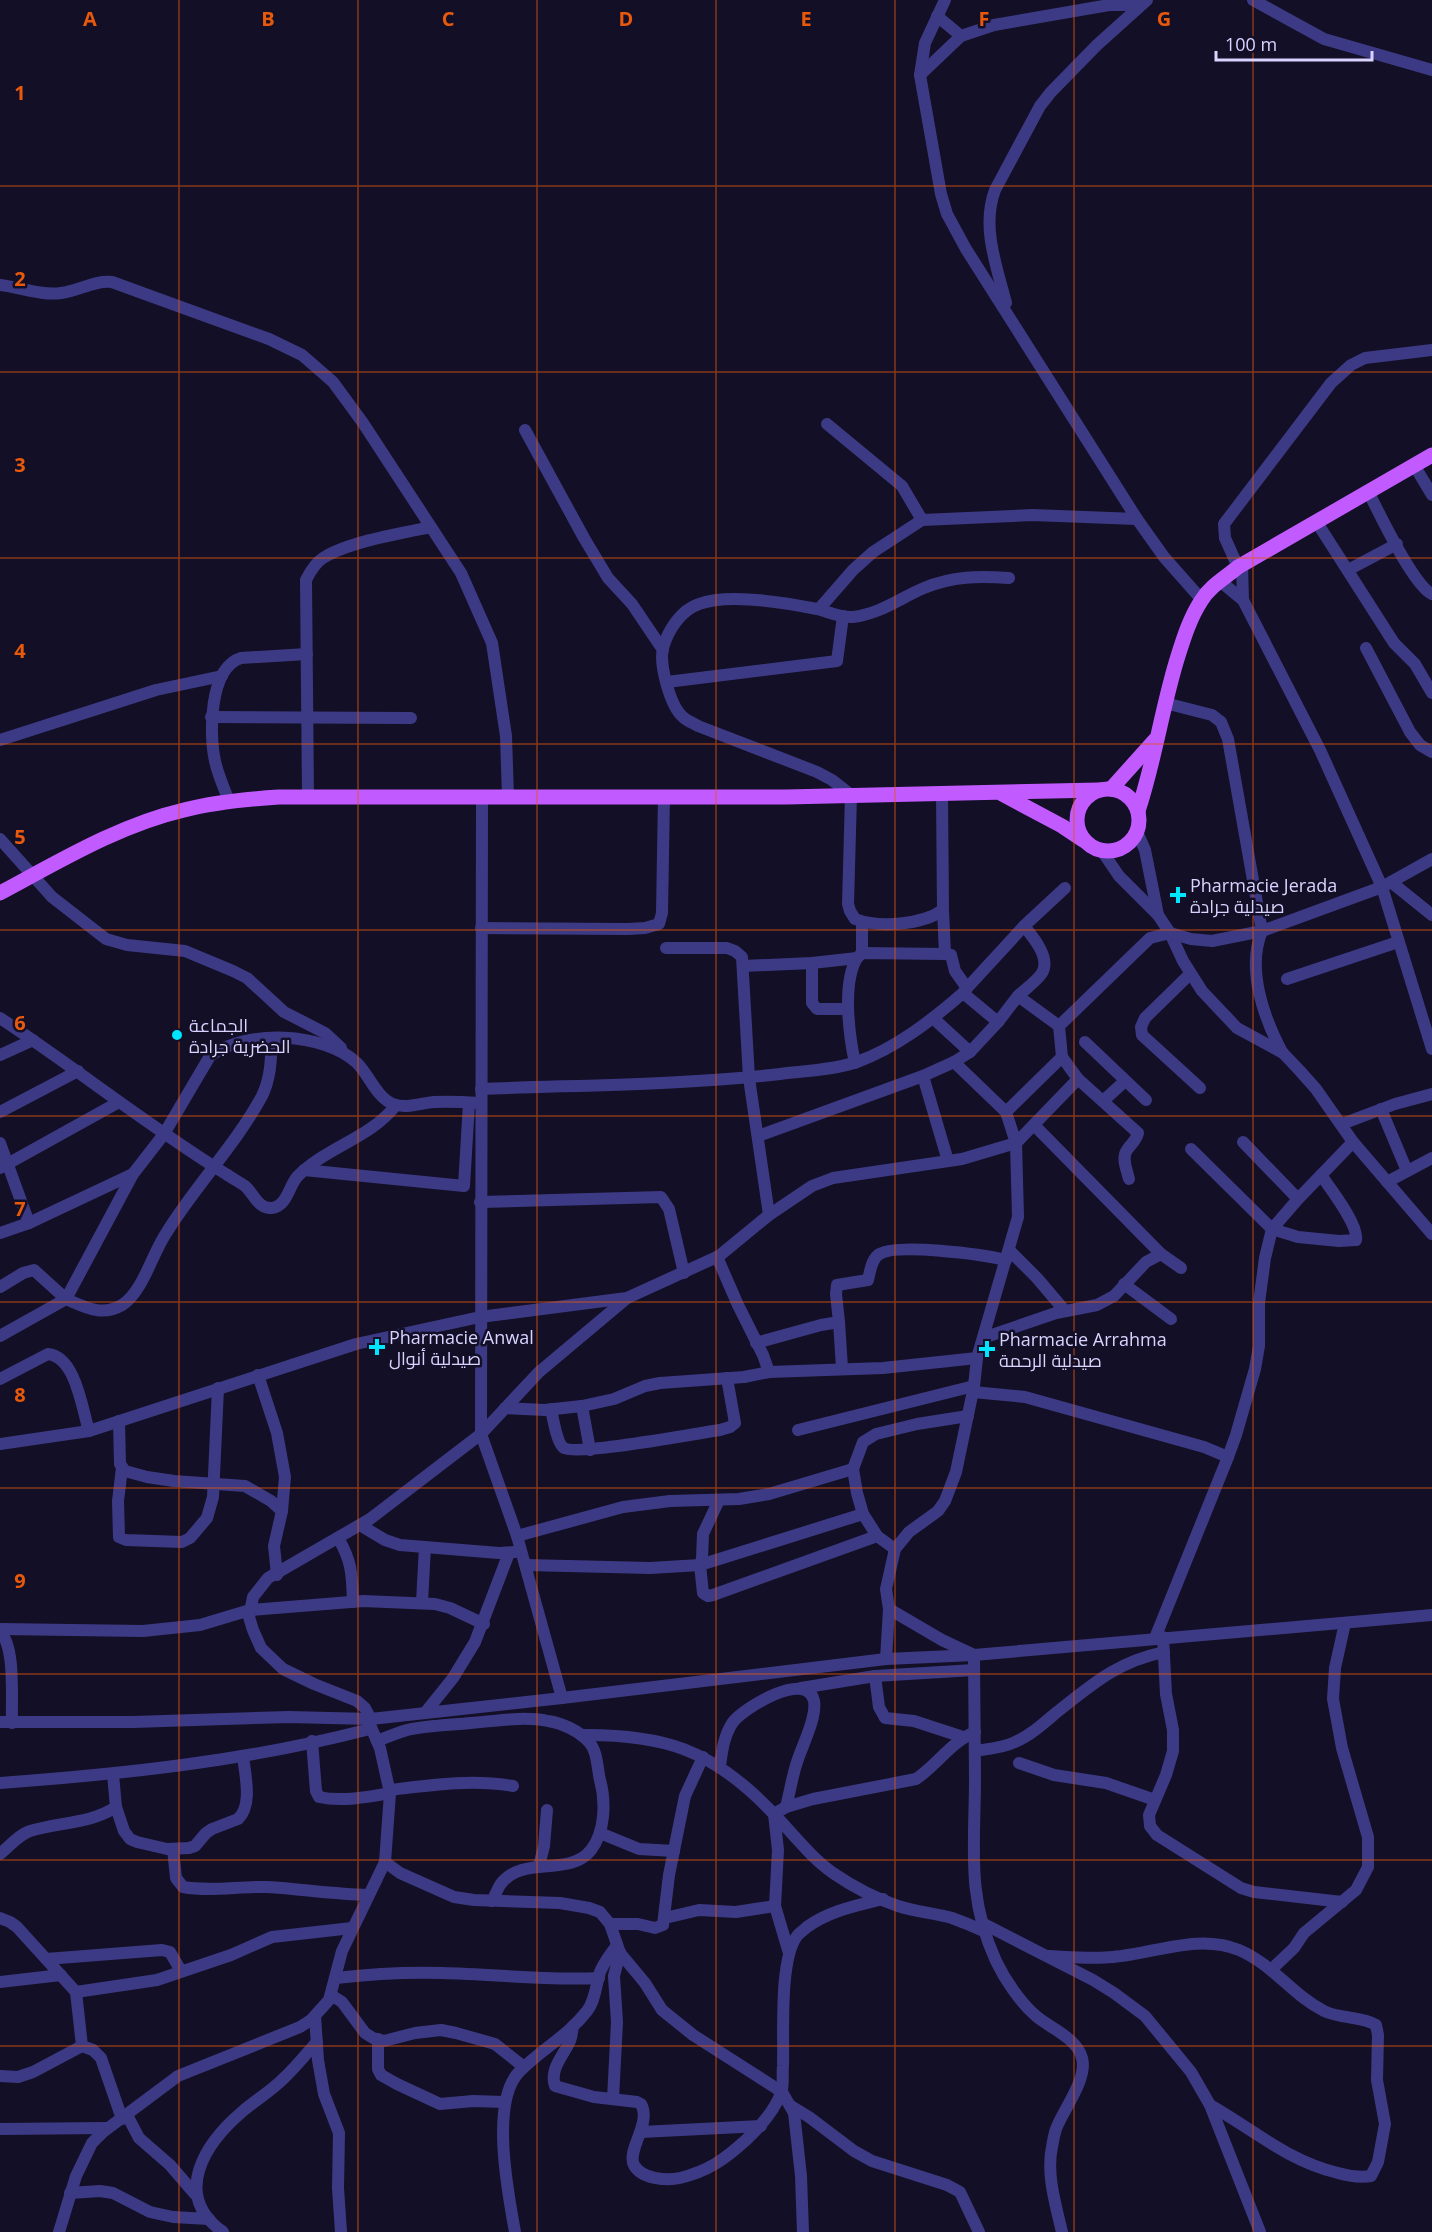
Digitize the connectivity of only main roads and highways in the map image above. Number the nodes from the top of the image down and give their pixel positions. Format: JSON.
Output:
{"nodes":[{"id":1,"x":1432,"y":455,"type":"edge"},
{"id":2,"x":1157,"y":737,"type":"junction"},
{"id":3,"x":1105,"y":790,"type":"junction"},
{"id":4,"x":1002,"y":794,"type":"junction"},
{"id":5,"x":1138,"y":811,"type":"junction"},
{"id":6,"x":1095,"y":847,"type":"junction"},
{"id":7,"x":0,"y":893,"type":"edge"}],
"edges":[{"from":1,"to":2,"type":"main road"},
{"from":2,"to":3,"type":"main road"},
{"from":2,"to":5,"type":"main road"},
{"from":3,"to":4,"type":"main road"},
{"from":3,"to":5,"type":"main road"},
{"from":3,"to":6,"type":"main road"},
{"from":4,"to":6,"type":"main road"},
{"from":4,"to":7,"type":"main road"},
{"from":5,"to":6,"type":"main road"}]}
